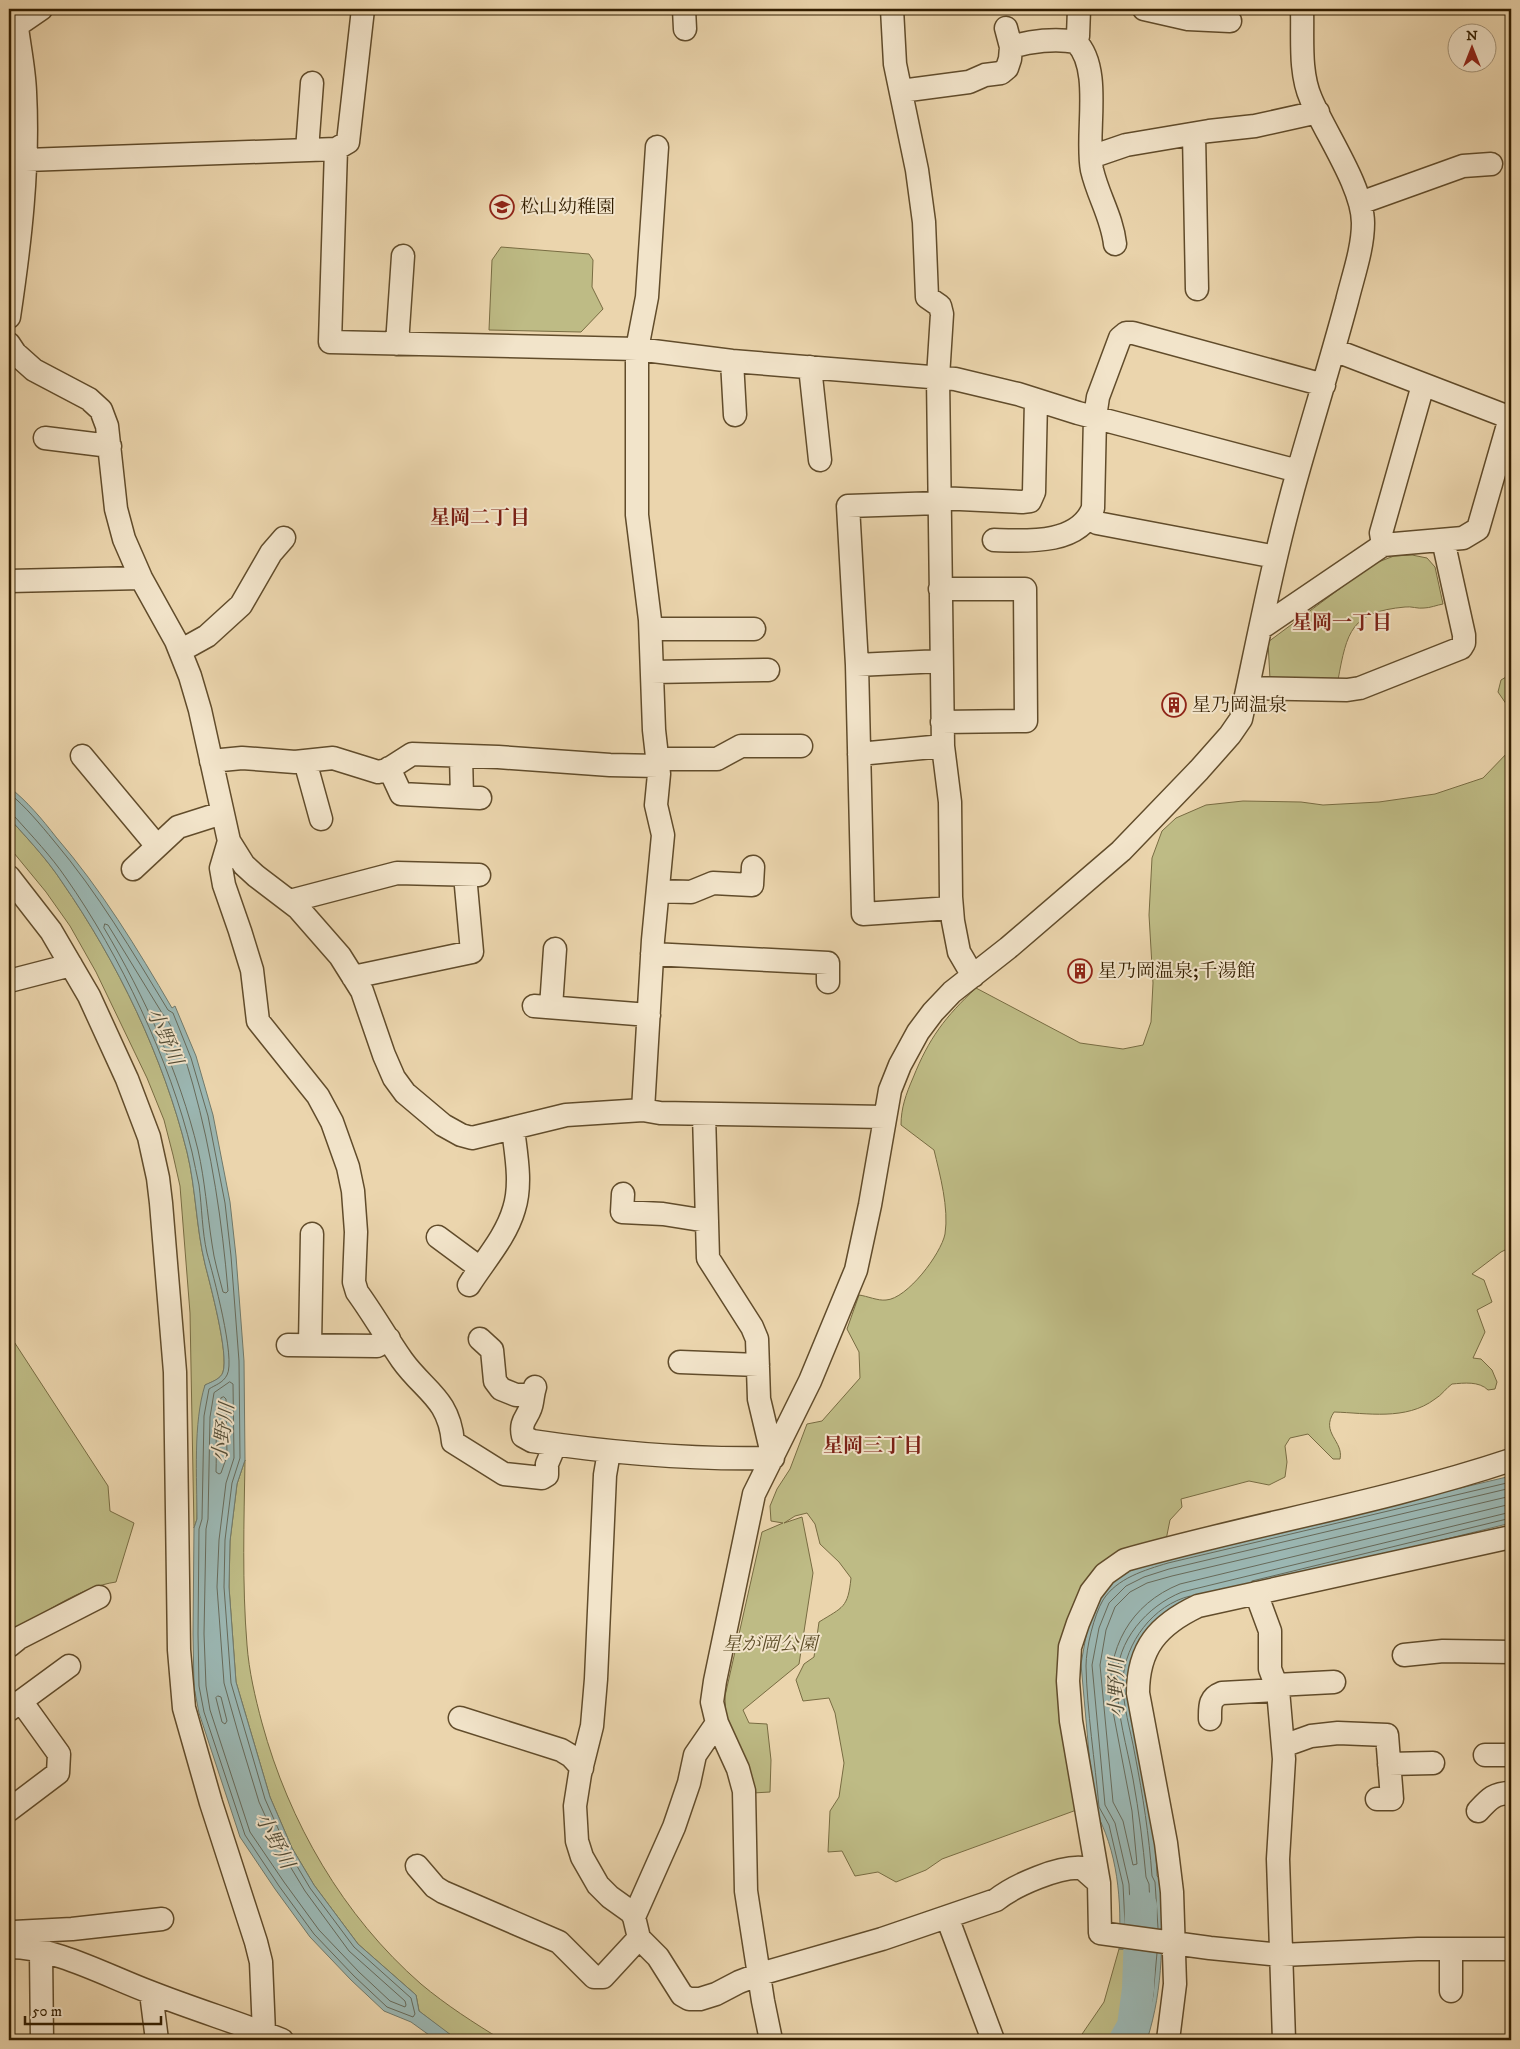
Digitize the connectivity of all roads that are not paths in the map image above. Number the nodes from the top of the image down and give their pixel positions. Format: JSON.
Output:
{"nodes":[{"id":1,"x":41,"y":9,"type":"edge"},
{"id":2,"x":363,"y":9,"type":"edge"},
{"id":3,"x":892,"y":9,"type":"edge"},
{"id":4,"x":1079,"y":9,"type":"edge"},
{"id":5,"x":1144,"y":9,"type":"edge"},
{"id":6,"x":1302,"y":9,"type":"edge"},
{"id":7,"x":14,"y":21,"type":"edge"},
{"id":8,"x":1230,"y":21,"type":"dead end"},
{"id":9,"x":1076,"y":42,"type":"junction"},
{"id":10,"x":312,"y":83,"type":"dead end"},
{"id":11,"x":901,"y":91,"type":"junction"},
{"id":12,"x":1318,"y":112,"type":"junction"},
{"id":13,"x":1194,"y":134,"type":"junction"},
{"id":14,"x":657,"y":147,"type":"dead end"},
{"id":15,"x":336,"y":149,"type":"junction"},
{"id":16,"x":307,"y":150,"type":"junction"},
{"id":17,"x":1091,"y":157,"type":"junction"},
{"id":18,"x":26,"y":160,"type":"junction"},
{"id":19,"x":1492,"y":164,"type":"dead end"},
{"id":20,"x":1360,"y":203,"type":"junction"},
{"id":21,"x":1115,"y":244,"type":"dead end"},
{"id":22,"x":403,"y":256,"type":"dead end"},
{"id":23,"x":1197,"y":289,"type":"dead end"},
{"id":24,"x":9,"y":317,"type":"edge"},
{"id":25,"x":9,"y":344,"type":"edge"},
{"id":26,"x":398,"y":344,"type":"junction"},
{"id":27,"x":636,"y":349,"type":"junction"},
{"id":28,"x":1334,"y":350,"type":"junction"},
{"id":29,"x":732,"y":361,"type":"junction"},
{"id":30,"x":810,"y":367,"type":"junction"},
{"id":31,"x":938,"y":377,"type":"junction"},
{"id":32,"x":1423,"y":384,"type":"junction"},
{"id":33,"x":1324,"y":385,"type":"junction"},
{"id":34,"x":1036,"y":400,"type":"junction"},
{"id":35,"x":735,"y":415,"type":"dead end"},
{"id":36,"x":1095,"y":417,"type":"junction"},
{"id":37,"x":1510,"y":418,"type":"edge"},
{"id":38,"x":45,"y":438,"type":"dead end"},
{"id":39,"x":110,"y":446,"type":"junction"},
{"id":40,"x":820,"y":460,"type":"dead end"},
{"id":41,"x":1298,"y":471,"type":"junction"},
{"id":42,"x":939,"y":500,"type":"junction"},
{"id":43,"x":1089,"y":518,"type":"junction"},
{"id":44,"x":284,"y":538,"type":"dead end"},
{"id":45,"x":994,"y":540,"type":"dead end"},
{"id":46,"x":1443,"y":540,"type":"junction"},
{"id":47,"x":1383,"y":544,"type":"junction"},
{"id":48,"x":1276,"y":557,"type":"junction"},
{"id":49,"x":141,"y":578,"type":"junction"},
{"id":50,"x":9,"y":581,"type":"edge"},
{"id":51,"x":940,"y":589,"type":"junction"},
{"id":52,"x":1261,"y":628,"type":"junction"},
{"id":53,"x":651,"y":629,"type":"junction"},
{"id":54,"x":754,"y":629,"type":"dead end"},
{"id":55,"x":180,"y":651,"type":"junction"},
{"id":56,"x":941,"y":662,"type":"junction"},
{"id":57,"x":857,"y":665,"type":"junction"},
{"id":58,"x":652,"y":672,"type":"junction"},
{"id":59,"x":768,"y":672,"type":"dead end"},
{"id":60,"x":1248,"y":688,"type":"junction"},
{"id":61,"x":942,"y":722,"type":"junction"},
{"id":62,"x":802,"y":746,"type":"dead end"},
{"id":63,"x":943,"y":746,"type":"junction"},
{"id":64,"x":859,"y":754,"type":"junction"},
{"id":65,"x":82,"y":756,"type":"dead end"},
{"id":66,"x":461,"y":756,"type":"junction"},
{"id":67,"x":211,"y":761,"type":"junction"},
{"id":68,"x":305,"y":761,"type":"junction"},
{"id":69,"x":658,"y":762,"type":"junction"},
{"id":70,"x":389,"y":768,"type":"junction"},
{"id":71,"x":222,"y":813,"type":"junction"},
{"id":72,"x":321,"y":819,"type":"dead end"},
{"id":73,"x":229,"y":842,"type":"junction"},
{"id":74,"x":158,"y":846,"type":"junction"},
{"id":75,"x":753,"y":867,"type":"dead end"},
{"id":76,"x":133,"y":869,"type":"dead end"},
{"id":77,"x":9,"y":878,"type":"edge"},
{"id":78,"x":658,"y":891,"type":"junction"},
{"id":79,"x":290,"y":901,"type":"junction"},
{"id":80,"x":952,"y":908,"type":"junction"},
{"id":81,"x":555,"y":949,"type":"dead end"},
{"id":82,"x":652,"y":954,"type":"junction"},
{"id":83,"x":72,"y":965,"type":"junction"},
{"id":84,"x":973,"y":976,"type":"junction"},
{"id":85,"x":353,"y":977,"type":"junction"},
{"id":86,"x":9,"y":981,"type":"edge"},
{"id":87,"x":828,"y":982,"type":"dead end"},
{"id":88,"x":649,"y":1014,"type":"junction"},
{"id":89,"x":643,"y":1110,"type":"junction"},
{"id":90,"x":704,"y":1114,"type":"junction"},
{"id":91,"x":884,"y":1117,"type":"junction"},
{"id":92,"x":513,"y":1129,"type":"junction"},
{"id":93,"x":623,"y":1194,"type":"dead end"},
{"id":94,"x":707,"y":1221,"type":"junction"},
{"id":95,"x":445,"y":1237,"type":"dead end"},
{"id":96,"x":307,"y":1245,"type":"dead end"},
{"id":97,"x":389,"y":1339,"type":"junction"},
{"id":98,"x":492,"y":1346,"type":"dead end"},
{"id":99,"x":680,"y":1362,"type":"dead end"},
{"id":100,"x":758,"y":1366,"type":"junction"},
{"id":101,"x":555,"y":1444,"type":"junction"},
{"id":102,"x":609,"y":1452,"type":"junction"},
{"id":103,"x":773,"y":1458,"type":"junction"},
{"id":104,"x":1511,"y":1460,"type":"edge"},
{"id":105,"x":1511,"y":1537,"type":"edge"},
{"id":106,"x":1256,"y":1593,"type":"junction"},
{"id":107,"x":99,"y":1597,"type":"dead end"},
{"id":108,"x":9,"y":1646,"type":"edge"},
{"id":109,"x":1511,"y":1652,"type":"edge"},
{"id":110,"x":1404,"y":1655,"type":"dead end"},
{"id":111,"x":69,"y":1666,"type":"dead end"},
{"id":112,"x":1334,"y":1682,"type":"dead end"},
{"id":113,"x":1277,"y":1687,"type":"junction"},
{"id":114,"x":15,"y":1706,"type":"edge"},
{"id":115,"x":460,"y":1718,"type":"dead end"},
{"id":116,"x":1210,"y":1719,"type":"dead end"},
{"id":117,"x":717,"y":1723,"type":"junction"},
{"id":118,"x":1282,"y":1746,"type":"junction"},
{"id":119,"x":1485,"y":1755,"type":"dead end"},
{"id":120,"x":1511,"y":1755,"type":"edge"},
{"id":121,"x":1423,"y":1757,"type":"dead end"},
{"id":122,"x":1389,"y":1764,"type":"junction"},
{"id":123,"x":582,"y":1768,"type":"junction"},
{"id":124,"x":1511,"y":1794,"type":"edge"},
{"id":125,"x":1377,"y":1799,"type":"dead end"},
{"id":126,"x":9,"y":1810,"type":"edge"},
{"id":127,"x":1478,"y":1811,"type":"dead end"},
{"id":128,"x":417,"y":1866,"type":"dead end"},
{"id":129,"x":1099,"y":1883,"type":"junction"},
{"id":130,"x":947,"y":1917,"type":"junction"},
{"id":131,"x":162,"y":1918,"type":"dead end"},
{"id":132,"x":636,"y":1928,"type":"junction"},
{"id":133,"x":12,"y":1937,"type":"edge"},
{"id":134,"x":1171,"y":1942,"type":"junction"},
{"id":135,"x":1450,"y":1949,"type":"junction"},
{"id":136,"x":1511,"y":1949,"type":"edge"},
{"id":137,"x":41,"y":1952,"type":"junction"},
{"id":138,"x":1281,"y":1955,"type":"junction"},
{"id":139,"x":760,"y":1974,"type":"junction"},
{"id":140,"x":1450,"y":1991,"type":"dead end"},
{"id":141,"x":151,"y":1993,"type":"junction"},
{"id":142,"x":273,"y":2037,"type":"edge"},
{"id":143,"x":42,"y":2040,"type":"edge"},
{"id":144,"x":157,"y":2040,"type":"edge"},
{"id":145,"x":771,"y":2040,"type":"edge"},
{"id":146,"x":993,"y":2040,"type":"edge"},
{"id":147,"x":1168,"y":2040,"type":"edge"},
{"id":148,"x":1284,"y":2040,"type":"edge"}],
"edges":[{"from":1,"to":7,"type":"street"},
{"from":2,"to":15,"type":"street"},
{"from":3,"to":11,"type":"street"},
{"from":4,"to":9,"type":"street"},
{"from":5,"to":8,"type":"street"},
{"from":6,"to":12,"type":"street"},
{"from":7,"to":18,"type":"street"},
{"from":9,"to":11,"type":"street"},
{"from":9,"to":17,"type":"street"},
{"from":10,"to":16,"type":"street"},
{"from":11,"to":31,"type":"street"},
{"from":12,"to":13,"type":"street"},
{"from":12,"to":20,"type":"street"},
{"from":13,"to":17,"type":"street"},
{"from":13,"to":23,"type":"street"},
{"from":14,"to":27,"type":"street"},
{"from":15,"to":16,"type":"street"},
{"from":15,"to":26,"type":"street"},
{"from":16,"to":18,"type":"street"},
{"from":17,"to":21,"type":"street"},
{"from":18,"to":24,"type":"street"},
{"from":19,"to":20,"type":"street"},
{"from":20,"to":28,"type":"street"},
{"from":22,"to":26,"type":"street"},
{"from":25,"to":39,"type":"street"},
{"from":26,"to":27,"type":"street"},
{"from":27,"to":29,"type":"street"},
{"from":27,"to":53,"type":"street"},
{"from":28,"to":32,"type":"street"},
{"from":28,"to":33,"type":"street"},
{"from":29,"to":30,"type":"street"},
{"from":29,"to":35,"type":"street"},
{"from":30,"to":31,"type":"street"},
{"from":30,"to":40,"type":"street"},
{"from":31,"to":34,"type":"street"},
{"from":31,"to":42,"type":"street"},
{"from":32,"to":37,"type":"street"},
{"from":32,"to":47,"type":"street"},
{"from":33,"to":36,"type":"street"},
{"from":33,"to":41,"type":"street"},
{"from":34,"to":36,"type":"street"},
{"from":34,"to":42,"type":"street"},
{"from":36,"to":41,"type":"street"},
{"from":36,"to":43,"type":"street"},
{"from":37,"to":46,"type":"street"},
{"from":38,"to":39,"type":"street"},
{"from":39,"to":49,"type":"street"},
{"from":41,"to":48,"type":"street"},
{"from":42,"to":51,"type":"street"},
{"from":42,"to":57,"type":"street"},
{"from":43,"to":45,"type":"street"},
{"from":43,"to":48,"type":"street"},
{"from":44,"to":55,"type":"street"},
{"from":46,"to":47,"type":"street"},
{"from":46,"to":60,"type":"street"},
{"from":47,"to":52,"type":"street"},
{"from":48,"to":52,"type":"street"},
{"from":49,"to":50,"type":"street"},
{"from":49,"to":55,"type":"street"},
{"from":51,"to":56,"type":"street"},
{"from":51,"to":61,"type":"street"},
{"from":52,"to":60,"type":"street"},
{"from":53,"to":54,"type":"street"},
{"from":53,"to":58,"type":"street"},
{"from":55,"to":67,"type":"street"},
{"from":56,"to":57,"type":"street"},
{"from":56,"to":61,"type":"street"},
{"from":57,"to":64,"type":"street"},
{"from":58,"to":59,"type":"street"},
{"from":58,"to":69,"type":"street"},
{"from":60,"to":84,"type":"street"},
{"from":61,"to":63,"type":"street"},
{"from":62,"to":69,"type":"street"},
{"from":63,"to":64,"type":"street"},
{"from":63,"to":80,"type":"street"},
{"from":64,"to":80,"type":"street"},
{"from":65,"to":74,"type":"street"},
{"from":66,"to":69,"type":"street"},
{"from":66,"to":70,"type":"street"},
{"from":66,"to":70,"type":"street"},
{"from":67,"to":68,"type":"street"},
{"from":67,"to":71,"type":"street"},
{"from":68,"to":70,"type":"street"},
{"from":68,"to":72,"type":"street"},
{"from":69,"to":78,"type":"street"},
{"from":71,"to":73,"type":"street"},
{"from":71,"to":74,"type":"street"},
{"from":73,"to":79,"type":"street"},
{"from":73,"to":97,"type":"street"},
{"from":74,"to":76,"type":"street"},
{"from":75,"to":78,"type":"street"},
{"from":77,"to":83,"type":"street"},
{"from":78,"to":82,"type":"street"},
{"from":79,"to":85,"type":"street"},
{"from":79,"to":85,"type":"street"},
{"from":80,"to":84,"type":"street"},
{"from":81,"to":88,"type":"street"},
{"from":82,"to":87,"type":"street"},
{"from":82,"to":88,"type":"street"},
{"from":83,"to":86,"type":"street"},
{"from":83,"to":142,"type":"street"},
{"from":84,"to":91,"type":"street"},
{"from":85,"to":92,"type":"street"},
{"from":88,"to":89,"type":"street"},
{"from":89,"to":90,"type":"street"},
{"from":89,"to":92,"type":"street"},
{"from":90,"to":91,"type":"street"},
{"from":90,"to":94,"type":"street"},
{"from":91,"to":103,"type":"street"},
{"from":92,"to":95,"type":"street"},
{"from":93,"to":94,"type":"street"},
{"from":94,"to":100,"type":"street"},
{"from":96,"to":97,"type":"street"},
{"from":97,"to":101,"type":"street"},
{"from":98,"to":101,"type":"street"},
{"from":99,"to":100,"type":"street"},
{"from":100,"to":103,"type":"street"},
{"from":101,"to":102,"type":"street"},
{"from":102,"to":103,"type":"street"},
{"from":102,"to":123,"type":"street"},
{"from":103,"to":117,"type":"street"},
{"from":104,"to":129,"type":"street"},
{"from":105,"to":106,"type":"street"},
{"from":106,"to":113,"type":"street"},
{"from":106,"to":134,"type":"street"},
{"from":107,"to":108,"type":"street"},
{"from":109,"to":110,"type":"street"},
{"from":111,"to":114,"type":"street"},
{"from":112,"to":113,"type":"street"},
{"from":113,"to":116,"type":"street"},
{"from":113,"to":118,"type":"street"},
{"from":114,"to":126,"type":"street"},
{"from":115,"to":123,"type":"street"},
{"from":117,"to":132,"type":"street"},
{"from":117,"to":139,"type":"street"},
{"from":118,"to":122,"type":"street"},
{"from":118,"to":138,"type":"street"},
{"from":119,"to":120,"type":"street"},
{"from":121,"to":122,"type":"street"},
{"from":122,"to":125,"type":"street"},
{"from":123,"to":132,"type":"street"},
{"from":124,"to":127,"type":"street"},
{"from":128,"to":132,"type":"street"},
{"from":129,"to":130,"type":"street"},
{"from":129,"to":134,"type":"street"},
{"from":130,"to":139,"type":"street"},
{"from":130,"to":146,"type":"street"},
{"from":131,"to":133,"type":"street"},
{"from":132,"to":139,"type":"street"},
{"from":133,"to":137,"type":"street"},
{"from":134,"to":138,"type":"street"},
{"from":134,"to":147,"type":"street"},
{"from":135,"to":136,"type":"street"},
{"from":135,"to":138,"type":"street"},
{"from":135,"to":140,"type":"street"},
{"from":137,"to":141,"type":"street"},
{"from":137,"to":143,"type":"street"},
{"from":138,"to":148,"type":"street"},
{"from":139,"to":145,"type":"street"},
{"from":141,"to":142,"type":"street"},
{"from":141,"to":144,"type":"street"}]}
